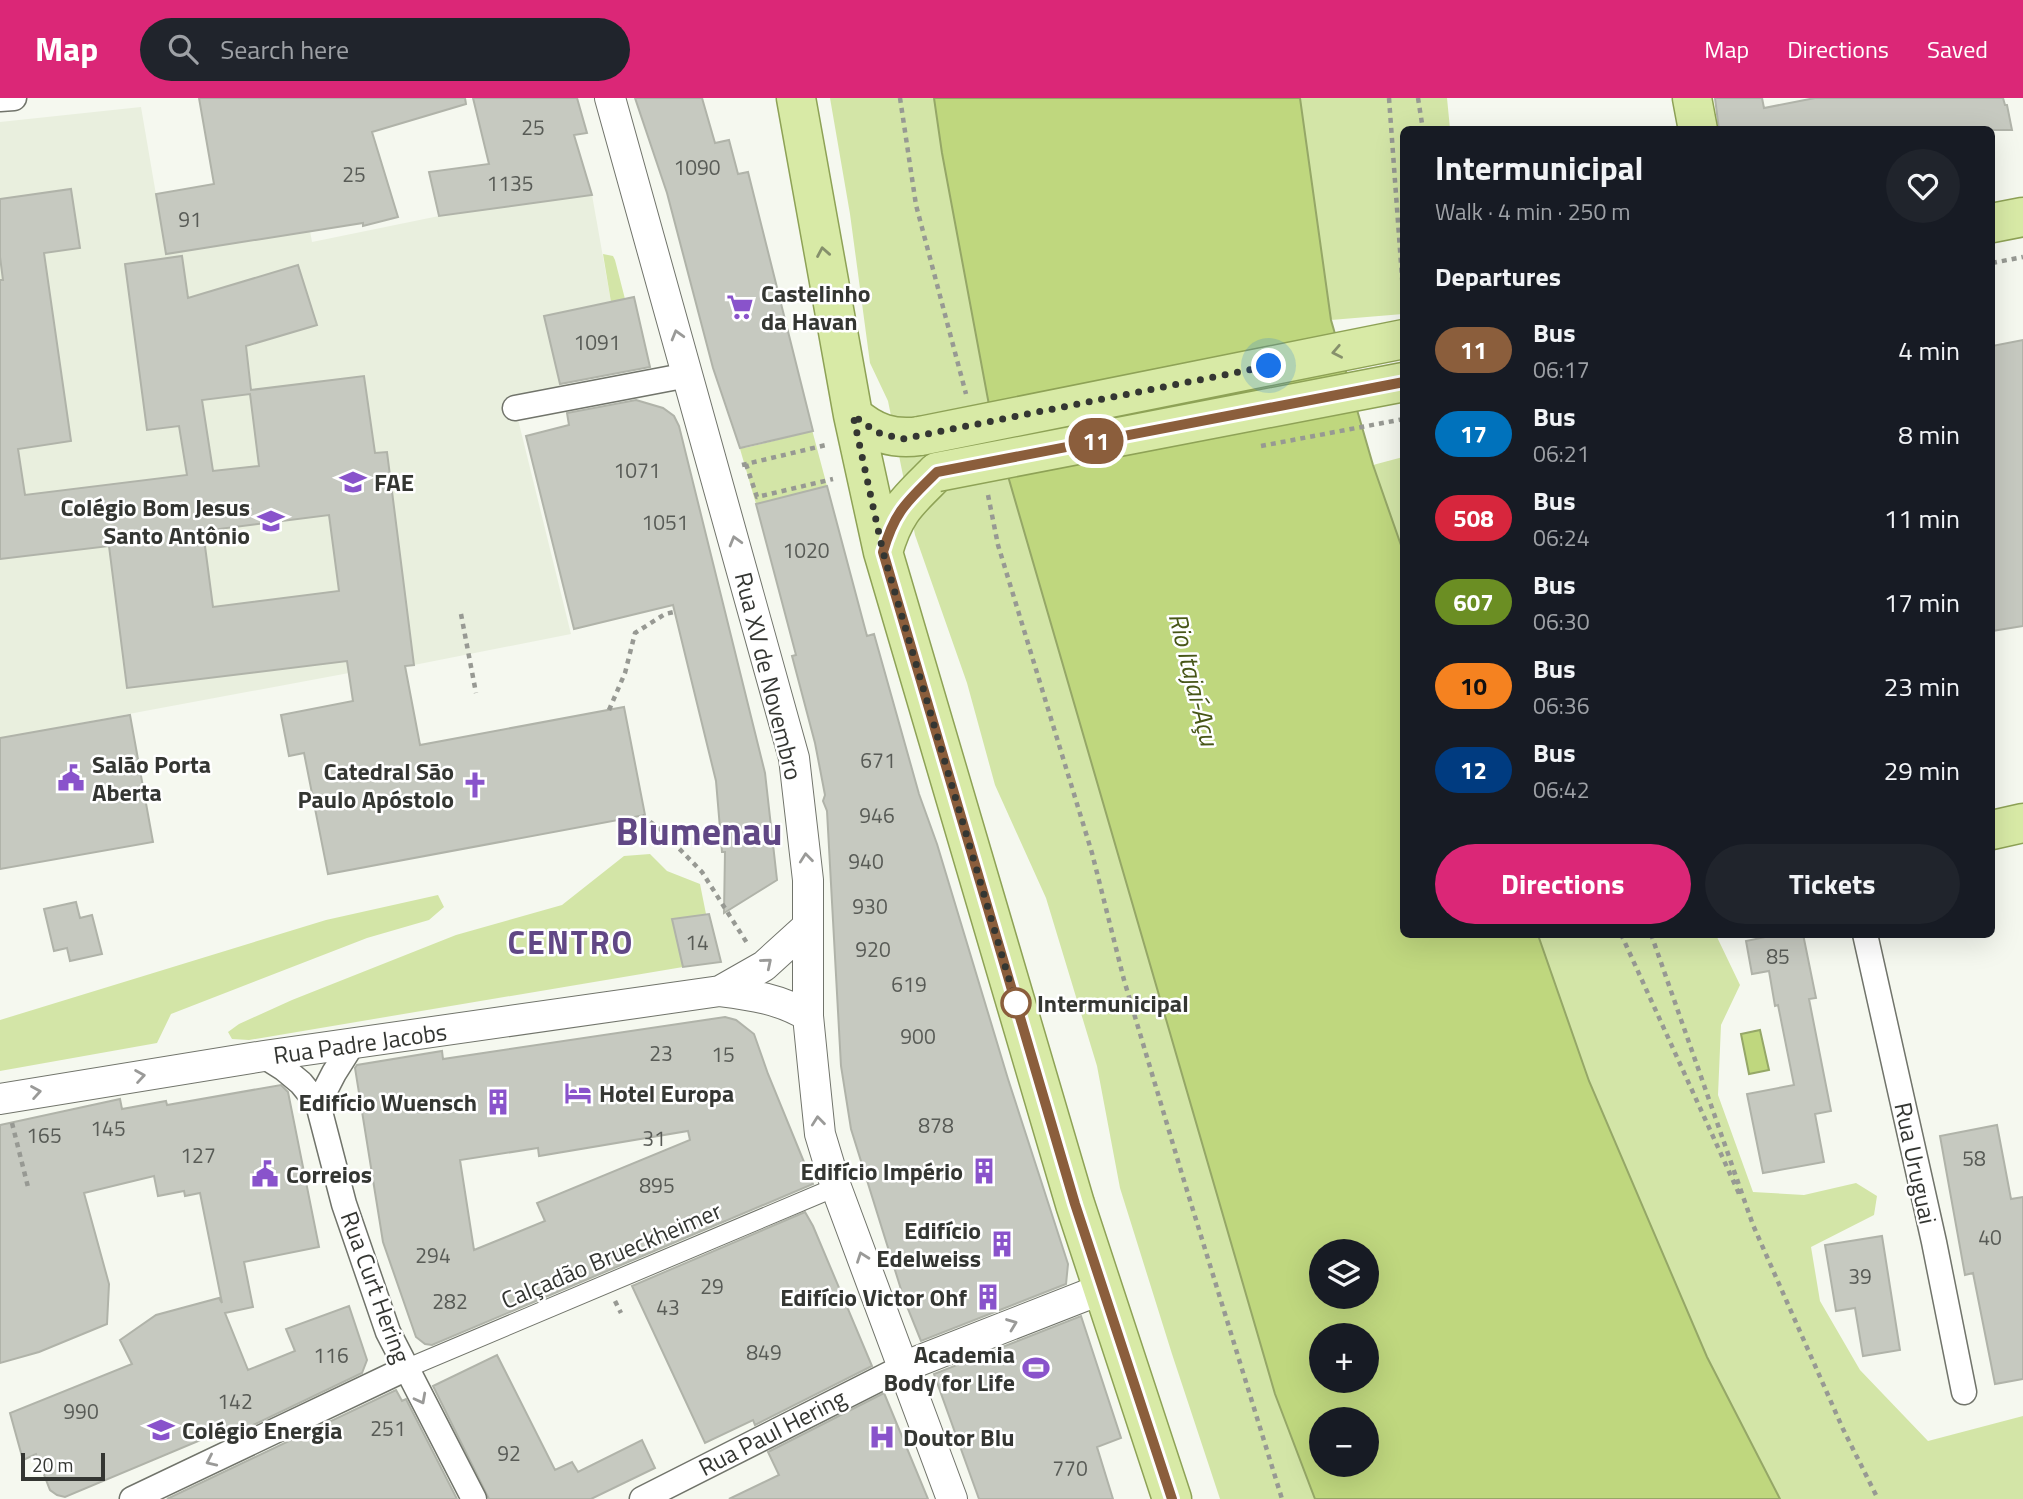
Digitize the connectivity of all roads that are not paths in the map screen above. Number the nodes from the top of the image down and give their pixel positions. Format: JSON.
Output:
{"nodes":[{"id":1,"x":14,"y":98,"type":"edge"},
{"id":2,"x":610,"y":98,"type":"edge"},
{"id":3,"x":796,"y":98,"type":"edge"},
{"id":4,"x":1692,"y":98,"type":"edge"},
{"id":5,"x":0,"y":99,"type":"edge"},
{"id":6,"x":1697,"y":126,"type":"edge"},
{"id":7,"x":2023,"y":216,"type":"edge"},
{"id":8,"x":1995,"y":222,"type":"edge"},
{"id":9,"x":1400,"y":340,"type":"edge"},
{"id":10,"x":688,"y":375,"type":"junction"},
{"id":11,"x":1400,"y":383,"type":"edge"},
{"id":12,"x":515,"y":408,"type":"dead end"},
{"id":13,"x":853,"y":415,"type":"junction"},
{"id":14,"x":883,"y":552,"type":"junction"},
{"id":15,"x":2023,"y":824,"type":"edge"},
{"id":16,"x":1995,"y":829,"type":"edge"},
{"id":17,"x":808,"y":926,"type":"junction"},
{"id":18,"x":1866,"y":938,"type":"edge"},
{"id":19,"x":720,"y":991,"type":"junction"},
{"id":20,"x":808,"y":1016,"type":"junction"},
{"id":21,"x":353,"y":1043,"type":"junction"},
{"id":22,"x":264,"y":1056,"type":"junction"},
{"id":23,"x":3,"y":1098,"type":"edge"},
{"id":24,"x":318,"y":1104,"type":"junction"},
{"id":25,"x":836,"y":1187,"type":"junction"},
{"id":26,"x":1102,"y":1289,"type":"junction"},
{"id":27,"x":903,"y":1367,"type":"junction"},
{"id":28,"x":405,"y":1369,"type":"junction"},
{"id":29,"x":1964,"y":1392,"type":"dead end"},
{"id":30,"x":132,"y":1499,"type":"edge"},
{"id":31,"x":474,"y":1499,"type":"edge"},
{"id":32,"x":642,"y":1499,"type":"edge"},
{"id":33,"x":952,"y":1499,"type":"edge"},
{"id":34,"x":1172,"y":1499,"type":"edge"}],
"edges":[{"from":1,"to":5,"type":"street"},
{"from":10,"to":2,"type":"street","name":"Rua XV de Novembro","one_way":true},
{"from":13,"to":3,"type":"main road","one_way":true},
{"from":4,"to":6,"type":"main road"},
{"from":7,"to":8,"type":"main road"},
{"from":9,"to":13,"type":"main road","one_way":true,"bridge":true},
{"from":10,"to":12,"type":"street"},
{"from":17,"to":10,"type":"street","name":"Rua XV de Novembro","one_way":true},
{"from":11,"to":14,"type":"main road","bridge":true},
{"from":13,"to":14,"type":"main road"},
{"from":14,"to":26,"type":"main road"},
{"from":15,"to":16,"type":"main road"},
{"from":19,"to":17,"type":"street","name":"Rua Padre Jacobs","one_way":true},
{"from":17,"to":20,"type":"street","name":"Rua XV de Novembro"},
{"from":18,"to":29,"type":"street","name":"Rua Uruguai"},
{"from":19,"to":20,"type":"street","name":"Rua Padre Jacobs"},
{"from":19,"to":21,"type":"street","name":"Rua Padre Jacobs"},
{"from":25,"to":20,"type":"street","name":"Rua XV de Novembro","one_way":true},
{"from":21,"to":22,"type":"street","name":"Rua Padre Jacobs"},
{"from":21,"to":24,"type":"street"},
{"from":23,"to":22,"type":"street","name":"Rua Padre Jacobs","one_way":true},
{"from":22,"to":24,"type":"street","name":"Rua Curt Hering"},
{"from":24,"to":28,"type":"street","name":"Rua Curt Hering"},
{"from":27,"to":25,"type":"street","name":"Rua XV de Novembro","one_way":true},
{"from":25,"to":28,"type":"street","name":"Calçadão Brueckheimer"},
{"from":27,"to":26,"type":"street","one_way":true},
{"from":26,"to":34,"type":"main road"},
{"from":27,"to":32,"type":"street","name":"Rua Paul Hering"},
{"from":27,"to":33,"type":"street","name":"Rua XV de Novembro"},
{"from":28,"to":30,"type":"street","one_way":true},
{"from":28,"to":31,"type":"street","name":"Rua Curt Hering","one_way":true}]}
